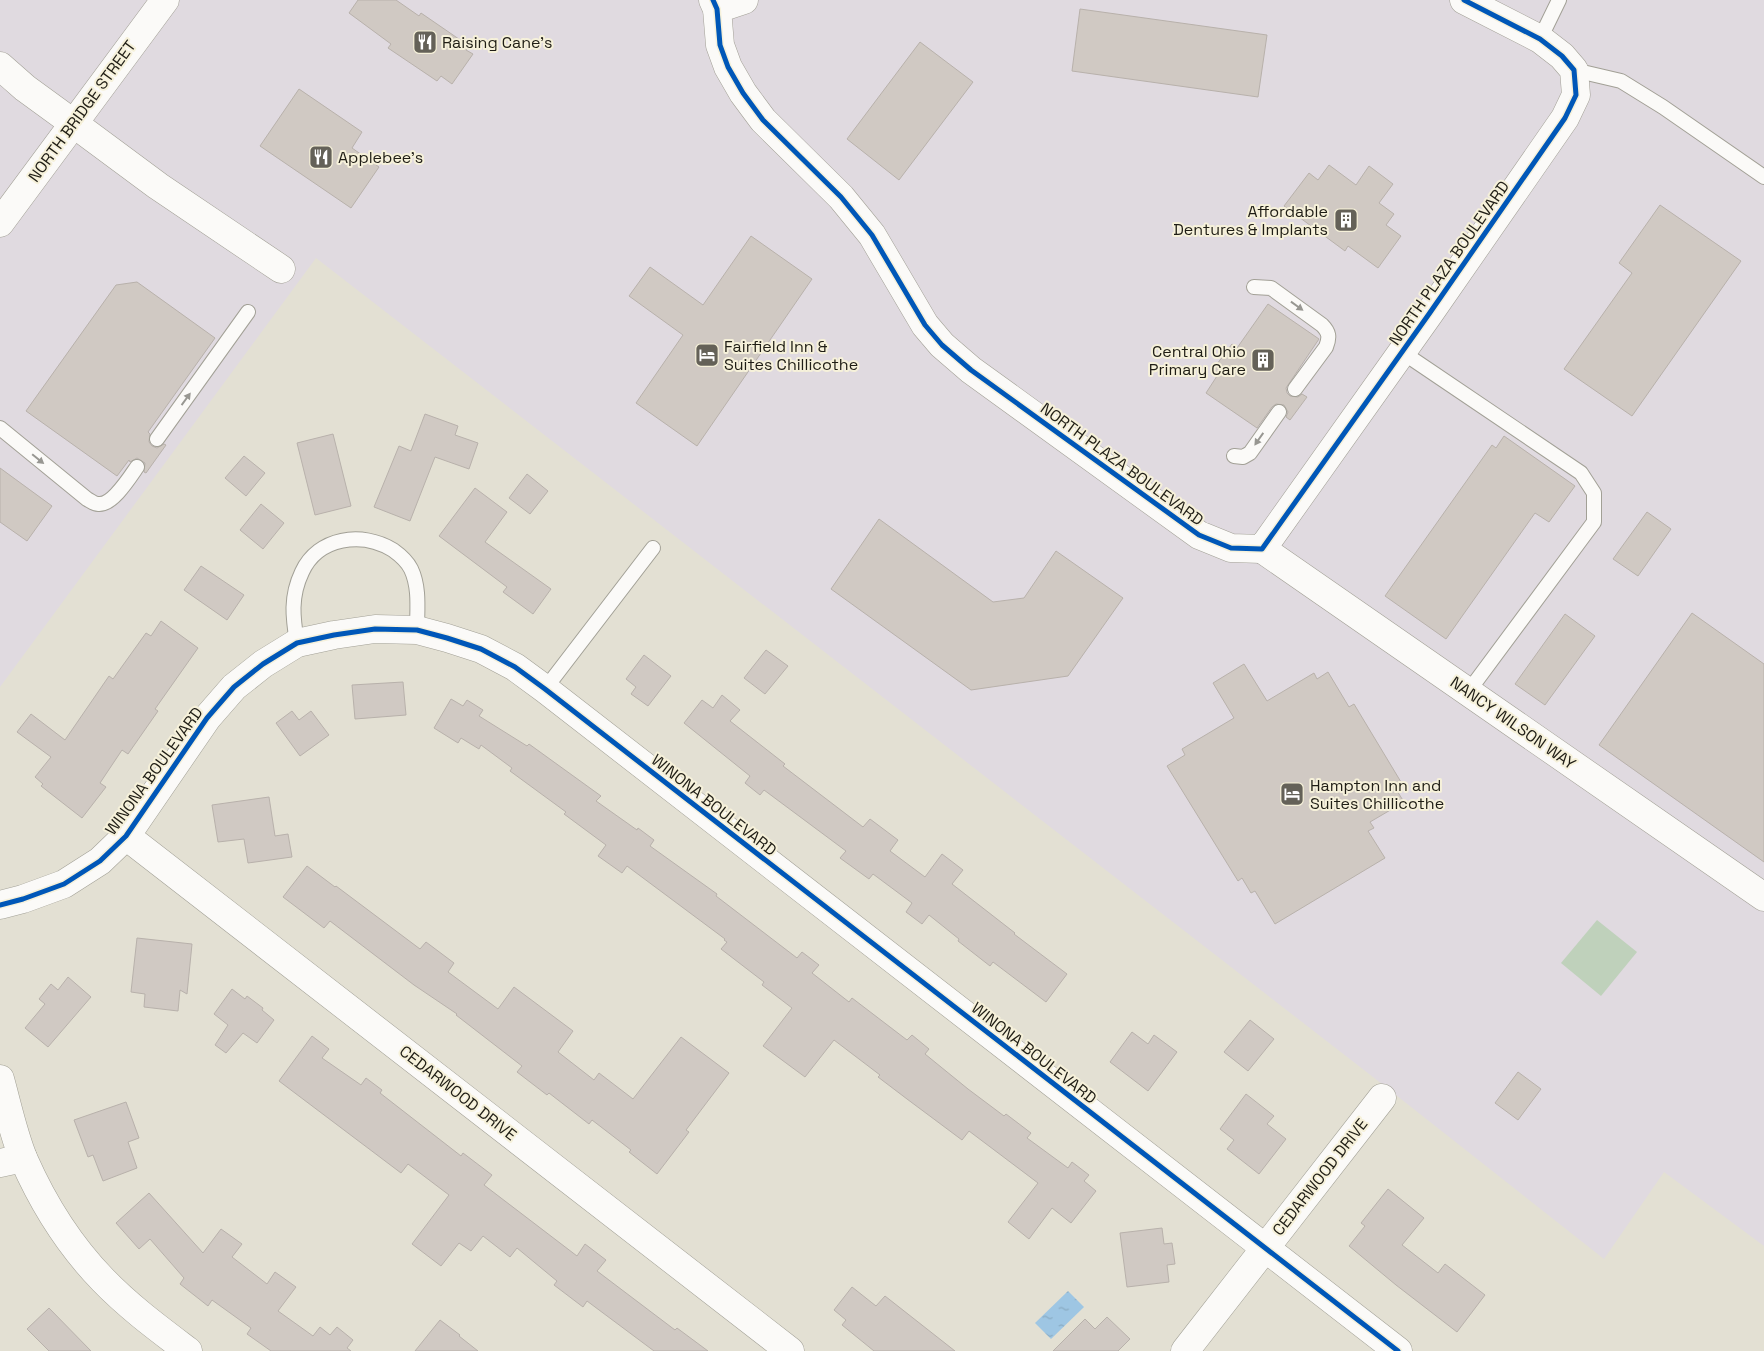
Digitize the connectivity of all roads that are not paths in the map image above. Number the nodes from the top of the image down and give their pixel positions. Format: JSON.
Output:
{"nodes":[{"id":1,"x":165,"y":0,"type":"edge"},
{"id":2,"x":744,"y":0,"type":"edge"},
{"id":3,"x":1464,"y":0,"type":"edge"},
{"id":4,"x":1559,"y":0,"type":"edge"},
{"id":5,"x":715,"y":4,"type":"edge"},
{"id":6,"x":1540,"y":39,"type":"junction"},
{"id":7,"x":0,"y":66,"type":"edge"},
{"id":8,"x":1574,"y":70,"type":"junction"},
{"id":9,"x":73,"y":123,"type":"junction"},
{"id":10,"x":1764,"y":177,"type":"edge"},
{"id":11,"x":0,"y":223,"type":"edge"},
{"id":12,"x":281,"y":269,"type":"dead end"},
{"id":13,"x":1254,"y":287,"type":"dead end"},
{"id":14,"x":248,"y":312,"type":"dead end"},
{"id":15,"x":1402,"y":352,"type":"junction"},
{"id":16,"x":1295,"y":389,"type":"dead end"},
{"id":17,"x":1279,"y":412,"type":"dead end"},
{"id":18,"x":0,"y":428,"type":"edge"},
{"id":19,"x":157,"y":439,"type":"dead end"},
{"id":20,"x":1234,"y":456,"type":"dead end"},
{"id":21,"x":138,"y":467,"type":"dead end"},
{"id":22,"x":653,"y":548,"type":"dead end"},
{"id":23,"x":1262,"y":549,"type":"junction"},
{"id":24,"x":417,"y":630,"type":"junction"},
{"id":25,"x":297,"y":643,"type":"junction"},
{"id":26,"x":545,"y":690,"type":"junction"},
{"id":27,"x":1468,"y":692,"type":"junction"},
{"id":28,"x":126,"y":836,"type":"junction"},
{"id":29,"x":1764,"y":897,"type":"edge"},
{"id":30,"x":0,"y":905,"type":"edge"},
{"id":31,"x":0,"y":1079,"type":"edge"},
{"id":32,"x":1382,"y":1098,"type":"dead end"},
{"id":33,"x":11,"y":1160,"type":"edge"},
{"id":34,"x":1265,"y":1248,"type":"junction"},
{"id":35,"x":188,"y":1351,"type":"edge"},
{"id":36,"x":790,"y":1351,"type":"edge"},
{"id":37,"x":1186,"y":1351,"type":"edge"},
{"id":38,"x":1398,"y":1351,"type":"edge"}],
"edges":[{"from":1,"to":9,"type":"street","name":"NORTH BRIDGE STREET"},
{"from":2,"to":5,"type":"street","name":"NORTH PLAZA BOULEVARD"},
{"from":3,"to":6,"type":"street"},
{"from":4,"to":6,"type":"lane"},
{"from":5,"to":23,"type":"street","name":"NORTH PLAZA BOULEVARD"},
{"from":6,"to":8,"type":"street"},
{"from":7,"to":9,"type":"street"},
{"from":8,"to":10,"type":"lane"},
{"from":8,"to":15,"type":"street","name":"NORTH PLAZA BOULEVARD"},
{"from":9,"to":11,"type":"street","name":"NORTH BRIDGE STREET"},
{"from":9,"to":12,"type":"street"},
{"from":13,"to":16,"type":"lane","one_way":true},
{"from":19,"to":14,"type":"lane","one_way":true},
{"from":15,"to":23,"type":"street","name":"NORTH PLAZA BOULEVARD"},
{"from":15,"to":27,"type":"lane"},
{"from":17,"to":20,"type":"lane","one_way":true},
{"from":18,"to":21,"type":"lane","one_way":true},
{"from":22,"to":26,"type":"lane"},
{"from":23,"to":27,"type":"street","name":"NANCY WILSON WAY"},
{"from":24,"to":25,"type":"street","name":"WINONA BOULEVARD"},
{"from":24,"to":25,"type":"lane"},
{"from":24,"to":26,"type":"street","name":"WINONA BOULEVARD"},
{"from":25,"to":28,"type":"street","name":"WINONA BOULEVARD"},
{"from":26,"to":34,"type":"street","name":"WINONA BOULEVARD"},
{"from":27,"to":29,"type":"street","name":"NANCY WILSON WAY"},
{"from":28,"to":30,"type":"street","name":"WINONA BOULEVARD"},
{"from":28,"to":36,"type":"street","name":"CEDARWOOD DRIVE"},
{"from":31,"to":33,"type":"street"},
{"from":32,"to":34,"type":"street","name":"CEDARWOOD DRIVE"},
{"from":33,"to":35,"type":"street"},
{"from":34,"to":37,"type":"street","name":"CEDARWOOD DRIVE"},
{"from":34,"to":38,"type":"street","name":"WINONA BOULEVARD"}]}
